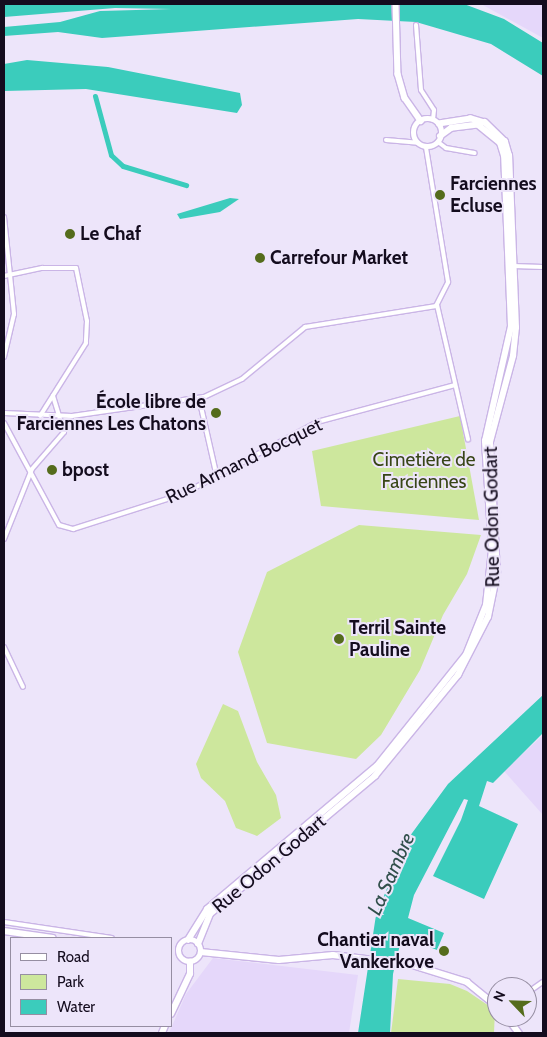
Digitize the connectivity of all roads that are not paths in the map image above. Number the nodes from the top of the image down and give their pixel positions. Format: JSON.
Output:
{"nodes":[{"id":1,"x":396,"y":4,"type":"edge"},
{"id":2,"x":416,"y":25,"type":"dead end"},
{"id":3,"x":433,"y":120,"type":"junction"},
{"id":4,"x":421,"y":121,"type":"junction"},
{"id":5,"x":438,"y":124,"type":"junction"},
{"id":6,"x":440,"y":139,"type":"junction"},
{"id":7,"x":386,"y":140,"type":"dead end"},
{"id":8,"x":418,"y":143,"type":"junction"},
{"id":9,"x":426,"y":147,"type":"junction"},
{"id":10,"x":475,"y":153,"type":"dead end"},
{"id":11,"x":4,"y":217,"type":"edge"},
{"id":12,"x":511,"y":266,"type":"junction"},
{"id":13,"x":543,"y":267,"type":"edge"},
{"id":14,"x":11,"y":275,"type":"junction"},
{"id":15,"x":4,"y":276,"type":"edge"},
{"id":16,"x":437,"y":305,"type":"junction"},
{"id":17,"x":4,"y":357,"type":"edge"},
{"id":18,"x":455,"y":385,"type":"junction"},
{"id":19,"x":52,"y":396,"type":"junction"},
{"id":20,"x":199,"y":398,"type":"junction"},
{"id":21,"x":4,"y":413,"type":"edge"},
{"id":22,"x":40,"y":416,"type":"junction"},
{"id":23,"x":60,"y":416,"type":"junction"},
{"id":24,"x":4,"y":423,"type":"edge"},
{"id":25,"x":468,"y":439,"type":"dead end"},
{"id":26,"x":32,"y":469,"type":"junction"},
{"id":27,"x":216,"y":473,"type":"junction"},
{"id":28,"x":4,"y":538,"type":"edge"},
{"id":29,"x":4,"y":646,"type":"edge"},
{"id":30,"x":23,"y":687,"type":"dead end"},
{"id":31,"x":4,"y":922,"type":"edge"},
{"id":32,"x":4,"y":931,"type":"edge"},
{"id":33,"x":46,"y":937,"type":"edge"},
{"id":34,"x":105,"y":937,"type":"edge"},
{"id":35,"x":188,"y":940,"type":"junction"},
{"id":36,"x":198,"y":944,"type":"junction"},
{"id":37,"x":172,"y":948,"type":"edge"},
{"id":38,"x":180,"y":950,"type":"junction"},
{"id":39,"x":201,"y":952,"type":"junction"},
{"id":40,"x":190,"y":962,"type":"junction"},
{"id":41,"x":487,"y":998,"type":"edge"},
{"id":42,"x":172,"y":1012,"type":"edge"}],
"edges":[{"from":1,"to":4,"type":"main road"},
{"from":2,"to":3,"type":"street"},
{"from":3,"to":4,"type":"main road"},
{"from":3,"to":5,"type":"main road"},
{"from":4,"to":8,"type":"main road"},
{"from":5,"to":6,"type":"main road"},
{"from":5,"to":12,"type":"main road","name":"Rue Odon Godart"},
{"from":6,"to":9,"type":"main road"},
{"from":6,"to":10,"type":"street"},
{"from":6,"to":12,"type":"main road","name":"Rue Odon Godart"},
{"from":7,"to":8,"type":"street"},
{"from":8,"to":9,"type":"main road"},
{"from":9,"to":16,"type":"street"},
{"from":11,"to":14,"type":"street"},
{"from":12,"to":13,"type":"street"},
{"from":12,"to":35,"type":"main road","name":"Rue Odon Godart"},
{"from":12,"to":36,"type":"main road","name":"Rue Odon Godart"},
{"from":14,"to":15,"type":"street"},
{"from":14,"to":17,"type":"street"},
{"from":14,"to":19,"type":"street"},
{"from":16,"to":18,"type":"street"},
{"from":16,"to":20,"type":"street"},
{"from":18,"to":25,"type":"street"},
{"from":18,"to":27,"type":"street","name":"Rue Armand Bocquet"},
{"from":19,"to":22,"type":"street"},
{"from":19,"to":23,"type":"street"},
{"from":20,"to":23,"type":"street"},
{"from":20,"to":27,"type":"street"},
{"from":21,"to":22,"type":"street"},
{"from":22,"to":23,"type":"street"},
{"from":23,"to":26,"type":"street"},
{"from":24,"to":26,"type":"street","name":"Rue Armand Bocquet"},
{"from":26,"to":27,"type":"street","name":"Rue Armand Bocquet"},
{"from":26,"to":28,"type":"street"},
{"from":29,"to":30,"type":"street"},
{"from":31,"to":34,"type":"street"},
{"from":32,"to":33,"type":"main road"},
{"from":35,"to":36,"type":"main road"},
{"from":35,"to":38,"type":"main road"},
{"from":36,"to":39,"type":"main road"},
{"from":37,"to":38,"type":"main road"},
{"from":38,"to":40,"type":"main road"},
{"from":39,"to":40,"type":"main road"},
{"from":39,"to":41,"type":"main road"},
{"from":40,"to":42,"type":"main road"}]}
